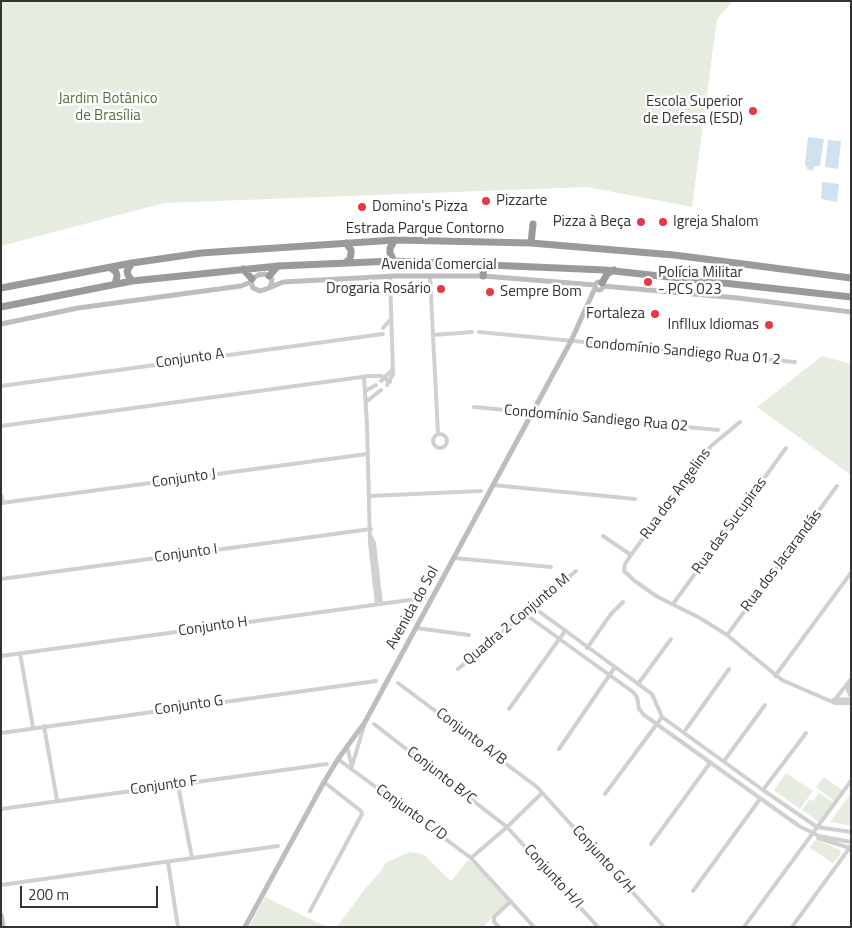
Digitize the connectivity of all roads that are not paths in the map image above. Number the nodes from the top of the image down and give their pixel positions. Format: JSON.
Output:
{"nodes":[{"id":1,"x":533,"y":224,"type":"dead end"},
{"id":2,"x":395,"y":240,"type":"junction"},
{"id":3,"x":346,"y":243,"type":"junction"},
{"id":4,"x":531,"y":243,"type":"junction"},
{"id":5,"x":394,"y":261,"type":"junction"},
{"id":6,"x":345,"y":262,"type":"junction"},
{"id":7,"x":132,"y":264,"type":"junction"},
{"id":8,"x":484,"y":264,"type":"junction"},
{"id":9,"x":278,"y":266,"type":"junction"},
{"id":10,"x":111,"y":268,"type":"junction"},
{"id":11,"x":243,"y":269,"type":"junction"},
{"id":12,"x":596,"y":269,"type":"junction"},
{"id":13,"x":614,"y":270,"type":"junction"},
{"id":14,"x":390,"y":276,"type":"junction"},
{"id":15,"x":430,"y":276,"type":"junction"},
{"id":16,"x":484,"y":276,"type":"junction"},
{"id":17,"x":851,"y":278,"type":"edge"},
{"id":18,"x":271,"y":279,"type":"junction"},
{"id":19,"x":132,"y":281,"type":"junction"},
{"id":20,"x":283,"y":282,"type":"junction"},
{"id":21,"x":252,"y":283,"type":"junction"},
{"id":22,"x":115,"y":284,"type":"junction"},
{"id":23,"x":599,"y":286,"type":"junction"},
{"id":24,"x":1,"y":288,"type":"edge"},
{"id":25,"x":269,"y":288,"type":"junction"},
{"id":26,"x":851,"y":297,"type":"edge"},
{"id":27,"x":1,"y":307,"type":"edge"},
{"id":28,"x":851,"y":312,"type":"edge"},
{"id":29,"x":391,"y":319,"type":"junction"},
{"id":30,"x":1,"y":324,"type":"edge"},
{"id":31,"x":384,"y":332,"type":"junction"},
{"id":32,"x":472,"y":332,"type":"dead end"},
{"id":33,"x":479,"y":332,"type":"dead end"},
{"id":34,"x":433,"y":335,"type":"junction"},
{"id":35,"x":571,"y":341,"type":"junction"},
{"id":36,"x":795,"y":362,"type":"dead end"},
{"id":37,"x":393,"y":369,"type":"junction"},
{"id":38,"x":364,"y":377,"type":"junction"},
{"id":39,"x":385,"y":378,"type":"junction"},
{"id":40,"x":380,"y":381,"type":"dead end"},
{"id":41,"x":376,"y":385,"type":"dead end"},
{"id":42,"x":1,"y":386,"type":"edge"},
{"id":43,"x":381,"y":390,"type":"dead end"},
{"id":44,"x":365,"y":391,"type":"junction"},
{"id":45,"x":366,"y":402,"type":"junction"},
{"id":46,"x":474,"y":407,"type":"dead end"},
{"id":47,"x":532,"y":412,"type":"junction"},
{"id":48,"x":740,"y":422,"type":"dead end"},
{"id":49,"x":1,"y":426,"type":"edge"},
{"id":50,"x":718,"y":430,"type":"dead end"},
{"id":51,"x":438,"y":434,"type":"dead end"},
{"id":52,"x":786,"y":448,"type":"dead end"},
{"id":53,"x":367,"y":454,"type":"junction"},
{"id":54,"x":493,"y":485,"type":"junction"},
{"id":55,"x":837,"y":486,"type":"dead end"},
{"id":56,"x":482,"y":491,"type":"dead end"},
{"id":57,"x":1,"y":496,"type":"edge"},
{"id":58,"x":369,"y":496,"type":"junction"},
{"id":59,"x":635,"y":499,"type":"dead end"},
{"id":60,"x":2,"y":503,"type":"edge"},
{"id":61,"x":371,"y":529,"type":"junction"},
{"id":62,"x":603,"y":536,"type":"dead end"},
{"id":63,"x":631,"y":555,"type":"junction"},
{"id":64,"x":454,"y":558,"type":"junction"},
{"id":65,"x":551,"y":567,"type":"dead end"},
{"id":66,"x":576,"y":571,"type":"dead end"},
{"id":67,"x":851,"y":573,"type":"edge"},
{"id":68,"x":1,"y":579,"type":"edge"},
{"id":69,"x":424,"y":598,"type":"dead end"},
{"id":70,"x":623,"y":602,"type":"dead end"},
{"id":71,"x":379,"y":604,"type":"junction"},
{"id":72,"x":673,"y":604,"type":"junction"},
{"id":73,"x":533,"y":607,"type":"junction"},
{"id":74,"x":525,"y":614,"type":"junction"},
{"id":75,"x":416,"y":628,"type":"junction"},
{"id":76,"x":565,"y":631,"type":"junction"},
{"id":77,"x":727,"y":635,"type":"junction"},
{"id":78,"x":468,"y":636,"type":"dead end"},
{"id":79,"x":559,"y":638,"type":"junction"},
{"id":80,"x":671,"y":639,"type":"dead end"},
{"id":81,"x":588,"y":648,"type":"junction"},
{"id":82,"x":20,"y":653,"type":"junction"},
{"id":83,"x":1,"y":656,"type":"edge"},
{"id":84,"x":615,"y":667,"type":"junction"},
{"id":85,"x":458,"y":669,"type":"dead end"},
{"id":86,"x":729,"y":669,"type":"dead end"},
{"id":87,"x":610,"y":675,"type":"junction"},
{"id":88,"x":775,"y":676,"type":"junction"},
{"id":89,"x":376,"y":681,"type":"dead end"},
{"id":90,"x":398,"y":683,"type":"dead end"},
{"id":91,"x":849,"y":683,"type":"edge"},
{"id":92,"x":638,"y":684,"type":"junction"},
{"id":93,"x":851,"y":698,"type":"edge"},
{"id":94,"x":834,"y":701,"type":"junction"},
{"id":95,"x":851,"y":703,"type":"edge"},
{"id":96,"x":765,"y":705,"type":"dead end"},
{"id":97,"x":509,"y":709,"type":"dead end"},
{"id":98,"x":662,"y":717,"type":"junction"},
{"id":99,"x":365,"y":722,"type":"junction"},
{"id":100,"x":374,"y":724,"type":"dead end"},
{"id":101,"x":657,"y":725,"type":"junction"},
{"id":102,"x":44,"y":726,"type":"junction"},
{"id":103,"x":33,"y":728,"type":"junction"},
{"id":104,"x":684,"y":732,"type":"junction"},
{"id":105,"x":1,"y":733,"type":"edge"},
{"id":106,"x":806,"y":733,"type":"dead end"},
{"id":107,"x":349,"y":744,"type":"junction"},
{"id":108,"x":701,"y":745,"type":"junction"},
{"id":109,"x":356,"y":749,"type":"junction"},
{"id":110,"x":558,"y":749,"type":"dead end"},
{"id":111,"x":696,"y":752,"type":"junction"},
{"id":112,"x":338,"y":759,"type":"junction"},
{"id":113,"x":724,"y":761,"type":"junction"},
{"id":114,"x":710,"y":763,"type":"junction"},
{"id":115,"x":328,"y":764,"type":"dead end"},
{"id":116,"x":351,"y":767,"type":"junction"},
{"id":117,"x":745,"y":777,"type":"junction"},
{"id":118,"x":851,"y":781,"type":"edge"},
{"id":119,"x":324,"y":782,"type":"junction"},
{"id":120,"x":740,"y":784,"type":"junction"},
{"id":121,"x":178,"y":785,"type":"junction"},
{"id":122,"x":763,"y":790,"type":"junction"},
{"id":123,"x":542,"y":793,"type":"junction"},
{"id":124,"x":605,"y":794,"type":"dead end"},
{"id":125,"x":760,"y":799,"type":"junction"},
{"id":126,"x":57,"y":800,"type":"junction"},
{"id":127,"x":1,"y":809,"type":"edge"},
{"id":128,"x":507,"y":827,"type":"junction"},
{"id":129,"x":817,"y":827,"type":"junction"},
{"id":130,"x":851,"y":832,"type":"edge"},
{"id":131,"x":812,"y":834,"type":"junction"},
{"id":132,"x":851,"y":842,"type":"edge"},
{"id":133,"x":651,"y":844,"type":"dead end"},
{"id":134,"x":278,"y":846,"type":"dead end"},
{"id":135,"x":850,"y":847,"type":"edge"},
{"id":136,"x":192,"y":858,"type":"junction"},
{"id":137,"x":471,"y":858,"type":"junction"},
{"id":138,"x":168,"y":862,"type":"junction"},
{"id":139,"x":1,"y":885,"type":"edge"},
{"id":140,"x":693,"y":891,"type":"dead end"},
{"id":141,"x":511,"y":901,"type":"junction"},
{"id":142,"x":310,"y":911,"type":"dead end"},
{"id":143,"x":1,"y":915,"type":"edge"},
{"id":144,"x":3,"y":926,"type":"edge"},
{"id":145,"x":178,"y":927,"type":"edge"},
{"id":146,"x":245,"y":927,"type":"edge"},
{"id":147,"x":499,"y":927,"type":"edge"},
{"id":148,"x":534,"y":927,"type":"edge"},
{"id":149,"x":598,"y":927,"type":"edge"},
{"id":150,"x":664,"y":927,"type":"edge"},
{"id":151,"x":744,"y":927,"type":"edge"},
{"id":152,"x":792,"y":927,"type":"edge"}],
"edges":[{"from":1,"to":4,"type":"highway"},
{"from":2,"to":3,"type":"highway","name":"Estrada Parque Contorno"},
{"from":2,"to":4,"type":"highway","name":"Estrada Parque Contorno"},
{"from":2,"to":5,"type":"highway"},
{"from":3,"to":6,"type":"highway"},
{"from":3,"to":7,"type":"highway","name":"Estrada Parque Contorno"},
{"from":4,"to":17,"type":"highway","name":"Estrada Parque Contorno"},
{"from":5,"to":6,"type":"highway"},
{"from":5,"to":8,"type":"highway"},
{"from":6,"to":9,"type":"highway"},
{"from":7,"to":10,"type":"highway","name":"Estrada Parque Contorno"},
{"from":7,"to":19,"type":"highway"},
{"from":8,"to":12,"type":"highway"},
{"from":8,"to":16,"type":"highway"},
{"from":9,"to":11,"type":"highway"},
{"from":9,"to":18,"type":"highway"},
{"from":10,"to":22,"type":"highway"},
{"from":10,"to":24,"type":"highway","name":"Estrada Parque Contorno"},
{"from":11,"to":19,"type":"highway"},
{"from":11,"to":21,"type":"highway"},
{"from":12,"to":13,"type":"highway"},
{"from":12,"to":23,"type":"highway"},
{"from":13,"to":23,"type":"highway"},
{"from":13,"to":26,"type":"highway"},
{"from":14,"to":15,"type":"street","name":"Avenida Comercial"},
{"from":14,"to":20,"type":"street","name":"Avenida Comercial"},
{"from":14,"to":29,"type":"street"},
{"from":15,"to":16,"type":"street","name":"Avenida Comercial"},
{"from":15,"to":34,"type":"street"},
{"from":16,"to":23,"type":"street","name":"Avenida Comercial"},
{"from":18,"to":20,"type":"street","name":"Avenida Comercial"},
{"from":18,"to":21,"type":"street","name":"Avenida Comercial"},
{"from":18,"to":25,"type":"street"},
{"from":19,"to":22,"type":"highway"},
{"from":20,"to":25,"type":"street","name":"Avenida Comercial"},
{"from":21,"to":25,"type":"street","name":"Avenida Comercial"},
{"from":21,"to":30,"type":"street","name":"Avenida Comercial"},
{"from":22,"to":27,"type":"highway"},
{"from":23,"to":28,"type":"street","name":"Avenida Comercial"},
{"from":23,"to":35,"type":"street","name":"Avenida do Sol"},
{"from":29,"to":31,"type":"street"},
{"from":29,"to":31,"type":"street"},
{"from":31,"to":37,"type":"street"},
{"from":31,"to":42,"type":"street","name":"Conjunto A"},
{"from":32,"to":34,"type":"street"},
{"from":33,"to":35,"type":"street","name":"Condomínio Sandiego Rua 01 2"},
{"from":34,"to":51,"type":"street"},
{"from":35,"to":36,"type":"street","name":"Condomínio Sandiego Rua 01 2"},
{"from":35,"to":47,"type":"street","name":"Avenida do Sol"},
{"from":37,"to":39,"type":"street"},
{"from":37,"to":39,"type":"street"},
{"from":38,"to":39,"type":"street"},
{"from":38,"to":44,"type":"street"},
{"from":38,"to":49,"type":"street"},
{"from":39,"to":40,"type":"street"},
{"from":41,"to":44,"type":"street"},
{"from":43,"to":45,"type":"street"},
{"from":44,"to":45,"type":"street"},
{"from":45,"to":53,"type":"street"},
{"from":46,"to":47,"type":"street","name":"Condomínio Sandiego Rua 02"},
{"from":47,"to":50,"type":"street","name":"Condomínio Sandiego Rua 02"},
{"from":47,"to":54,"type":"street","name":"Avenida do Sol"},
{"from":48,"to":63,"type":"street","name":"Rua dos Angelins"},
{"from":52,"to":72,"type":"street","name":"Rua das Sucupiras"},
{"from":53,"to":58,"type":"street"},
{"from":53,"to":60,"type":"street","name":"Conjunto J"},
{"from":54,"to":59,"type":"street"},
{"from":54,"to":64,"type":"street","name":"Avenida do Sol"},
{"from":55,"to":77,"type":"street","name":"Rua dos Jacarandás"},
{"from":56,"to":58,"type":"street"},
{"from":57,"to":60,"type":"street"},
{"from":58,"to":61,"type":"street"},
{"from":61,"to":68,"type":"street","name":"Conjunto I"},
{"from":61,"to":71,"type":"street"},
{"from":62,"to":63,"type":"street"},
{"from":63,"to":72,"type":"street","name":"Rua dos Angelins"},
{"from":64,"to":65,"type":"street"},
{"from":64,"to":75,"type":"street","name":"Avenida do Sol"},
{"from":66,"to":73,"type":"street","name":"Quadra 2 Conjunto M"},
{"from":67,"to":88,"type":"street"},
{"from":69,"to":71,"type":"street","name":"Conjunto H"},
{"from":70,"to":81,"type":"street"},
{"from":71,"to":82,"type":"street","name":"Conjunto H"},
{"from":72,"to":77,"type":"street"},
{"from":73,"to":74,"type":"street","name":"Quadra 2 Conjunto M"},
{"from":73,"to":76,"type":"street"},
{"from":74,"to":79,"type":"street"},
{"from":74,"to":85,"type":"street","name":"Quadra 2 Conjunto M"},
{"from":75,"to":78,"type":"street"},
{"from":75,"to":99,"type":"street","name":"Avenida do Sol"},
{"from":76,"to":79,"type":"street"},
{"from":76,"to":81,"type":"street"},
{"from":77,"to":88,"type":"street"},
{"from":79,"to":87,"type":"street"},
{"from":79,"to":97,"type":"street"},
{"from":80,"to":92,"type":"street"},
{"from":81,"to":84,"type":"street"},
{"from":82,"to":83,"type":"street","name":"Conjunto H"},
{"from":82,"to":103,"type":"street"},
{"from":84,"to":87,"type":"street"},
{"from":84,"to":92,"type":"street"},
{"from":86,"to":104,"type":"street"},
{"from":87,"to":101,"type":"street"},
{"from":87,"to":110,"type":"street"},
{"from":88,"to":94,"type":"street"},
{"from":89,"to":102,"type":"street","name":"Conjunto G"},
{"from":90,"to":123,"type":"street","name":"Conjunto A/B"},
{"from":91,"to":93,"type":"street"},
{"from":91,"to":94,"type":"street"},
{"from":92,"to":98,"type":"street"},
{"from":93,"to":94,"type":"street"},
{"from":94,"to":95,"type":"street"},
{"from":96,"to":113,"type":"street"},
{"from":98,"to":101,"type":"street"},
{"from":98,"to":104,"type":"street"},
{"from":99,"to":107,"type":"street","name":"Avenida do Sol"},
{"from":99,"to":109,"type":"street"},
{"from":100,"to":128,"type":"street","name":"Conjunto B/C"},
{"from":101,"to":111,"type":"street"},
{"from":101,"to":124,"type":"street"},
{"from":102,"to":103,"type":"street","name":"Conjunto G"},
{"from":102,"to":126,"type":"street"},
{"from":103,"to":105,"type":"street","name":"Conjunto G"},
{"from":104,"to":108,"type":"street"},
{"from":106,"to":122,"type":"street"},
{"from":107,"to":109,"type":"street"},
{"from":107,"to":112,"type":"street","name":"Avenida do Sol"},
{"from":107,"to":116,"type":"street"},
{"from":108,"to":111,"type":"street"},
{"from":108,"to":113,"type":"street"},
{"from":109,"to":116,"type":"street"},
{"from":111,"to":114,"type":"street"},
{"from":112,"to":116,"type":"street","name":"Conjunto C/D"},
{"from":112,"to":119,"type":"street","name":"Avenida do Sol"},
{"from":113,"to":117,"type":"street"},
{"from":114,"to":120,"type":"street"},
{"from":114,"to":133,"type":"street"},
{"from":115,"to":121,"type":"street","name":"Conjunto F"},
{"from":116,"to":137,"type":"street","name":"Conjunto C/D"},
{"from":117,"to":120,"type":"street"},
{"from":117,"to":122,"type":"street"},
{"from":118,"to":129,"type":"street"},
{"from":119,"to":142,"type":"street"},
{"from":119,"to":146,"type":"street","name":"Avenida do Sol"},
{"from":120,"to":125,"type":"street"},
{"from":121,"to":126,"type":"street","name":"Conjunto F"},
{"from":121,"to":136,"type":"street"},
{"from":122,"to":129,"type":"street"},
{"from":123,"to":128,"type":"street"},
{"from":123,"to":150,"type":"street","name":"Conjunto G/H"},
{"from":125,"to":131,"type":"street"},
{"from":125,"to":140,"type":"street"},
{"from":126,"to":127,"type":"street","name":"Conjunto F"},
{"from":128,"to":137,"type":"street"},
{"from":128,"to":149,"type":"street","name":"Conjunto H/I"},
{"from":129,"to":130,"type":"street"},
{"from":129,"to":131,"type":"street"},
{"from":131,"to":132,"type":"street"},
{"from":131,"to":135,"type":"street"},
{"from":131,"to":151,"type":"street"},
{"from":134,"to":136,"type":"street"},
{"from":135,"to":152,"type":"street"},
{"from":136,"to":138,"type":"street"},
{"from":137,"to":141,"type":"street","name":"Conjunto C/D"},
{"from":138,"to":139,"type":"street"},
{"from":138,"to":145,"type":"street"},
{"from":141,"to":147,"type":"street"},
{"from":141,"to":148,"type":"street","name":"Conjunto C/D"},
{"from":143,"to":144,"type":"street"}]}
